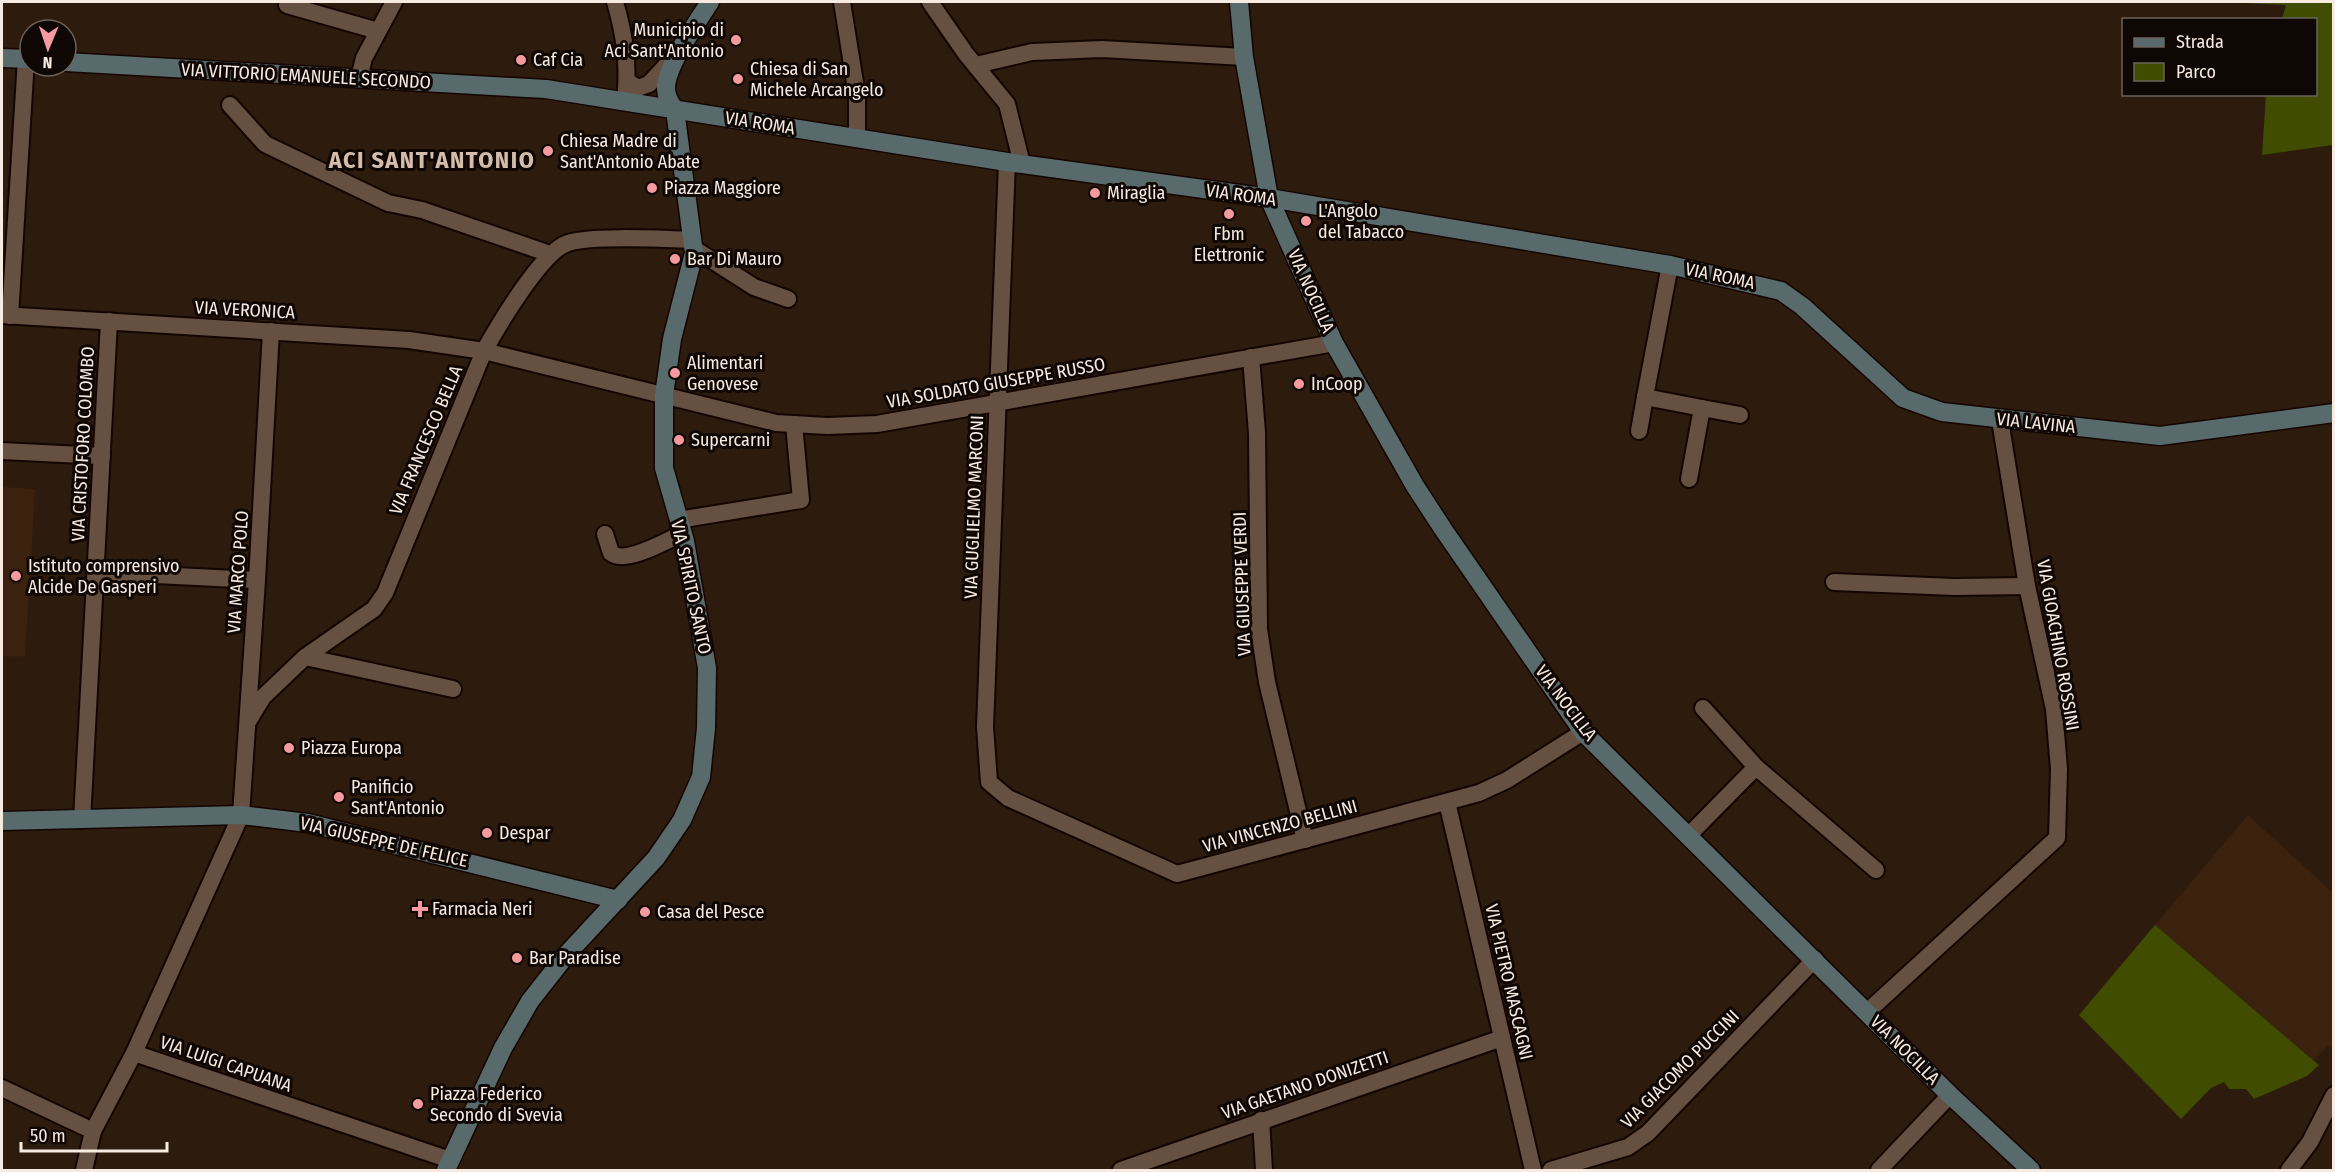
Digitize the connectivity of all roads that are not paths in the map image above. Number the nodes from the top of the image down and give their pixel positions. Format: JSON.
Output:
{"nodes":[{"id":1,"x":288,"y":2,"type":"edge"},
{"id":2,"x":394,"y":2,"type":"edge"},
{"id":3,"x":615,"y":2,"type":"edge"},
{"id":4,"x":710,"y":2,"type":"edge"},
{"id":5,"x":842,"y":2,"type":"edge"},
{"id":6,"x":930,"y":2,"type":"edge"},
{"id":7,"x":1239,"y":2,"type":"edge"},
{"id":8,"x":378,"y":31,"type":"junction"},
{"id":9,"x":680,"y":49,"type":"junction"},
{"id":10,"x":1244,"y":57,"type":"junction"},
{"id":11,"x":2,"y":58,"type":"edge"},
{"id":12,"x":18,"y":59,"type":"edge"},
{"id":13,"x":78,"y":63,"type":"edge"},
{"id":14,"x":976,"y":65,"type":"junction"},
{"id":15,"x":627,"y":76,"type":"junction"},
{"id":16,"x":26,"y":78,"type":"edge"},
{"id":17,"x":359,"y":78,"type":"junction"},
{"id":18,"x":625,"y":102,"type":"junction"},
{"id":19,"x":230,"y":105,"type":"dead end"},
{"id":20,"x":675,"y":110,"type":"junction"},
{"id":21,"x":857,"y":139,"type":"junction"},
{"id":22,"x":1014,"y":163,"type":"junction"},
{"id":23,"x":1269,"y":198,"type":"junction"},
{"id":24,"x":693,"y":247,"type":"junction"},
{"id":25,"x":550,"y":254,"type":"junction"},
{"id":26,"x":1670,"y":265,"type":"junction"},
{"id":27,"x":1781,"y":291,"type":"joint"},
{"id":28,"x":788,"y":299,"type":"dead end"},
{"id":29,"x":6,"y":316,"type":"edge"},
{"id":30,"x":110,"y":321,"type":"junction"},
{"id":31,"x":271,"y":331,"type":"junction"},
{"id":32,"x":1334,"y":343,"type":"junction"},
{"id":33,"x":484,"y":351,"type":"junction"},
{"id":34,"x":1251,"y":357,"type":"junction"},
{"id":35,"x":664,"y":395,"type":"junction"},
{"id":36,"x":1645,"y":397,"type":"junction"},
{"id":37,"x":998,"y":402,"type":"junction"},
{"id":38,"x":1702,"y":408,"type":"junction"},
{"id":39,"x":2334,"y":413,"type":"edge"},
{"id":40,"x":1740,"y":415,"type":"dead end"},
{"id":41,"x":2000,"y":420,"type":"junction"},
{"id":42,"x":794,"y":424,"type":"junction"},
{"id":43,"x":1639,"y":430,"type":"dead end"},
{"id":44,"x":2,"y":451,"type":"edge"},
{"id":45,"x":102,"y":456,"type":"junction"},
{"id":46,"x":1689,"y":479,"type":"dead end"},
{"id":47,"x":681,"y":526,"type":"junction"},
{"id":48,"x":605,"y":534,"type":"dead end"},
{"id":49,"x":96,"y":572,"type":"junction"},
{"id":50,"x":257,"y":580,"type":"junction"},
{"id":51,"x":1834,"y":582,"type":"dead end"},
{"id":52,"x":2027,"y":586,"type":"junction"},
{"id":53,"x":305,"y":657,"type":"junction"},
{"id":54,"x":453,"y":689,"type":"dead end"},
{"id":55,"x":1703,"y":708,"type":"dead end"},
{"id":56,"x":247,"y":723,"type":"junction"},
{"id":57,"x":1583,"y":732,"type":"junction"},
{"id":58,"x":1756,"y":767,"type":"junction"},
{"id":59,"x":989,"y":782,"type":"joint"},
{"id":60,"x":1447,"y":802,"type":"junction"},
{"id":61,"x":241,"y":815,"type":"junction"},
{"id":62,"x":81,"y":820,"type":"junction"},
{"id":63,"x":2,"y":821,"type":"edge"},
{"id":64,"x":1689,"y":835,"type":"junction"},
{"id":65,"x":1305,"y":840,"type":"junction"},
{"id":66,"x":1876,"y":870,"type":"dead end"},
{"id":67,"x":618,"y":900,"type":"junction"},
{"id":68,"x":1815,"y":959,"type":"junction"},
{"id":69,"x":1867,"y":1012,"type":"junction"},
{"id":70,"x":1502,"y":1038,"type":"junction"},
{"id":71,"x":134,"y":1053,"type":"junction"},
{"id":72,"x":2,"y":1088,"type":"edge"},
{"id":73,"x":1950,"y":1095,"type":"junction"},
{"id":74,"x":2334,"y":1095,"type":"edge"},
{"id":75,"x":1261,"y":1120,"type":"junction"},
{"id":76,"x":93,"y":1131,"type":"junction"},
{"id":77,"x":448,"y":1165,"type":"edge"},
{"id":78,"x":84,"y":1170,"type":"edge"},
{"id":79,"x":1121,"y":1170,"type":"edge"},
{"id":80,"x":1264,"y":1170,"type":"edge"},
{"id":81,"x":1533,"y":1170,"type":"edge"},
{"id":82,"x":1551,"y":1170,"type":"edge"},
{"id":83,"x":1879,"y":1170,"type":"edge"},
{"id":84,"x":2031,"y":1170,"type":"edge"},
{"id":85,"x":2289,"y":1170,"type":"edge"}],
"edges":[{"from":1,"to":8,"type":"street"},
{"from":2,"to":8,"type":"street"},
{"from":3,"to":15,"type":"street"},
{"from":4,"to":9,"type":"street"},
{"from":5,"to":21,"type":"street"},
{"from":6,"to":14,"type":"street","name":"VIA GUGLIELMO MARCONI"},
{"from":7,"to":10,"type":"street","name":"VIA NOCILLA"},
{"from":8,"to":17,"type":"street"},
{"from":9,"to":15,"type":"street"},
{"from":9,"to":20,"type":"street"},
{"from":10,"to":14,"type":"street"},
{"from":10,"to":23,"type":"street","name":"VIA NOCILLA"},
{"from":11,"to":12,"type":"street"},
{"from":13,"to":17,"type":"street","name":"VIA VITTORIO EMANUELE SECONDO"},
{"from":14,"to":22,"type":"street","name":"VIA GUGLIELMO MARCONI"},
{"from":15,"to":18,"type":"street"},
{"from":16,"to":29,"type":"street"},
{"from":17,"to":18,"type":"street","name":"VIA VITTORIO EMANUELE SECONDO"},
{"from":18,"to":20,"type":"street","name":"VIA ROMA"},
{"from":19,"to":25,"type":"street"},
{"from":20,"to":21,"type":"street","name":"VIA ROMA"},
{"from":20,"to":24,"type":"street"},
{"from":21,"to":22,"type":"street","name":"VIA ROMA"},
{"from":22,"to":23,"type":"street","name":"VIA ROMA"},
{"from":22,"to":37,"type":"street","name":"VIA GUGLIELMO MARCONI"},
{"from":23,"to":26,"type":"street","name":"VIA ROMA"},
{"from":23,"to":32,"type":"street","name":"VIA NOCILLA"},
{"from":24,"to":25,"type":"street","name":"VIA FRANCESCO BELLA"},
{"from":24,"to":28,"type":"street"},
{"from":24,"to":35,"type":"street","name":"VIA SPIRITO SANTO"},
{"from":25,"to":33,"type":"street","name":"VIA FRANCESCO BELLA"},
{"from":26,"to":27,"type":"street","name":"VIA ROMA"},
{"from":26,"to":36,"type":"street"},
{"from":27,"to":41,"type":"street","name":"VIA LAVINA"},
{"from":29,"to":30,"type":"street","name":"VIA VERONICA"},
{"from":30,"to":31,"type":"street","name":"VIA VERONICA"},
{"from":30,"to":45,"type":"street","name":"VIA CRISTOFORO COLOMBO"},
{"from":31,"to":33,"type":"street","name":"VIA VERONICA"},
{"from":31,"to":50,"type":"street","name":"VIA MARCO POLO"},
{"from":32,"to":34,"type":"street","name":"VIA SOLDATO GIUSEPPE RUSSO"},
{"from":32,"to":57,"type":"street","name":"VIA NOCILLA"},
{"from":33,"to":35,"type":"street","name":"VIA VERONICA"},
{"from":33,"to":53,"type":"street","name":"VIA FRANCESCO BELLA"},
{"from":34,"to":37,"type":"street","name":"VIA SOLDATO GIUSEPPE RUSSO"},
{"from":34,"to":65,"type":"street","name":"VIA GIUSEPPE VERDI"},
{"from":35,"to":42,"type":"street","name":"VIA SOLDATO GIUSEPPE RUSSO"},
{"from":35,"to":47,"type":"street","name":"VIA SPIRITO SANTO"},
{"from":36,"to":38,"type":"street"},
{"from":36,"to":43,"type":"street"},
{"from":37,"to":42,"type":"street","name":"VIA SOLDATO GIUSEPPE RUSSO"},
{"from":37,"to":59,"type":"street","name":"VIA GUGLIELMO MARCONI"},
{"from":38,"to":40,"type":"street"},
{"from":38,"to":46,"type":"street"},
{"from":39,"to":41,"type":"street","name":"VIA LAVINA"},
{"from":41,"to":52,"type":"street","name":"VIA GIOACHINO ROSSINI"},
{"from":42,"to":47,"type":"street"},
{"from":44,"to":45,"type":"street"},
{"from":45,"to":49,"type":"street","name":"VIA CRISTOFORO COLOMBO"},
{"from":47,"to":48,"type":"street"},
{"from":47,"to":67,"type":"street","name":"VIA SPIRITO SANTO"},
{"from":49,"to":50,"type":"street"},
{"from":49,"to":62,"type":"street","name":"VIA CRISTOFORO COLOMBO"},
{"from":50,"to":56,"type":"street","name":"VIA MARCO POLO"},
{"from":51,"to":52,"type":"street"},
{"from":52,"to":69,"type":"street","name":"VIA GIOACHINO ROSSINI"},
{"from":53,"to":54,"type":"street"},
{"from":53,"to":56,"type":"street","name":"VIA FRANCESCO BELLA"},
{"from":55,"to":58,"type":"street"},
{"from":56,"to":61,"type":"street","name":"VIA MARCO POLO"},
{"from":57,"to":60,"type":"street","name":"VIA VINCENZO BELLINI"},
{"from":57,"to":64,"type":"street","name":"VIA NOCILLA"},
{"from":58,"to":64,"type":"street"},
{"from":58,"to":66,"type":"street"},
{"from":59,"to":65,"type":"street","name":"VIA VINCENZO BELLINI"},
{"from":60,"to":65,"type":"street","name":"VIA VINCENZO BELLINI"},
{"from":60,"to":70,"type":"street","name":"VIA PIETRO MASCAGNI"},
{"from":61,"to":62,"type":"street","name":"VIA GIUSEPPE DE FELICE"},
{"from":61,"to":67,"type":"street","name":"VIA GIUSEPPE DE FELICE"},
{"from":61,"to":71,"type":"street","name":"VIA LUIGI CAPUANA"},
{"from":62,"to":63,"type":"street","name":"VIA GIUSEPPE DE FELICE"},
{"from":64,"to":68,"type":"street","name":"VIA NOCILLA"},
{"from":67,"to":77,"type":"street","name":"VIA SPIRITO SANTO"},
{"from":68,"to":69,"type":"street","name":"VIA NOCILLA"},
{"from":68,"to":82,"type":"street","name":"VIA GIACOMO PUCCINI"},
{"from":69,"to":73,"type":"street","name":"VIA NOCILLA"},
{"from":70,"to":75,"type":"street","name":"VIA GAETANO DONIZETTI"},
{"from":70,"to":81,"type":"street","name":"VIA PIETRO MASCAGNI"},
{"from":71,"to":76,"type":"street"},
{"from":71,"to":77,"type":"street","name":"VIA LUIGI CAPUANA"},
{"from":72,"to":76,"type":"street"},
{"from":73,"to":83,"type":"street"},
{"from":73,"to":84,"type":"street","name":"VIA NOCILLA"},
{"from":74,"to":85,"type":"street"},
{"from":75,"to":79,"type":"street","name":"VIA GAETANO DONIZETTI"},
{"from":75,"to":80,"type":"street"},
{"from":76,"to":78,"type":"street"}]}
